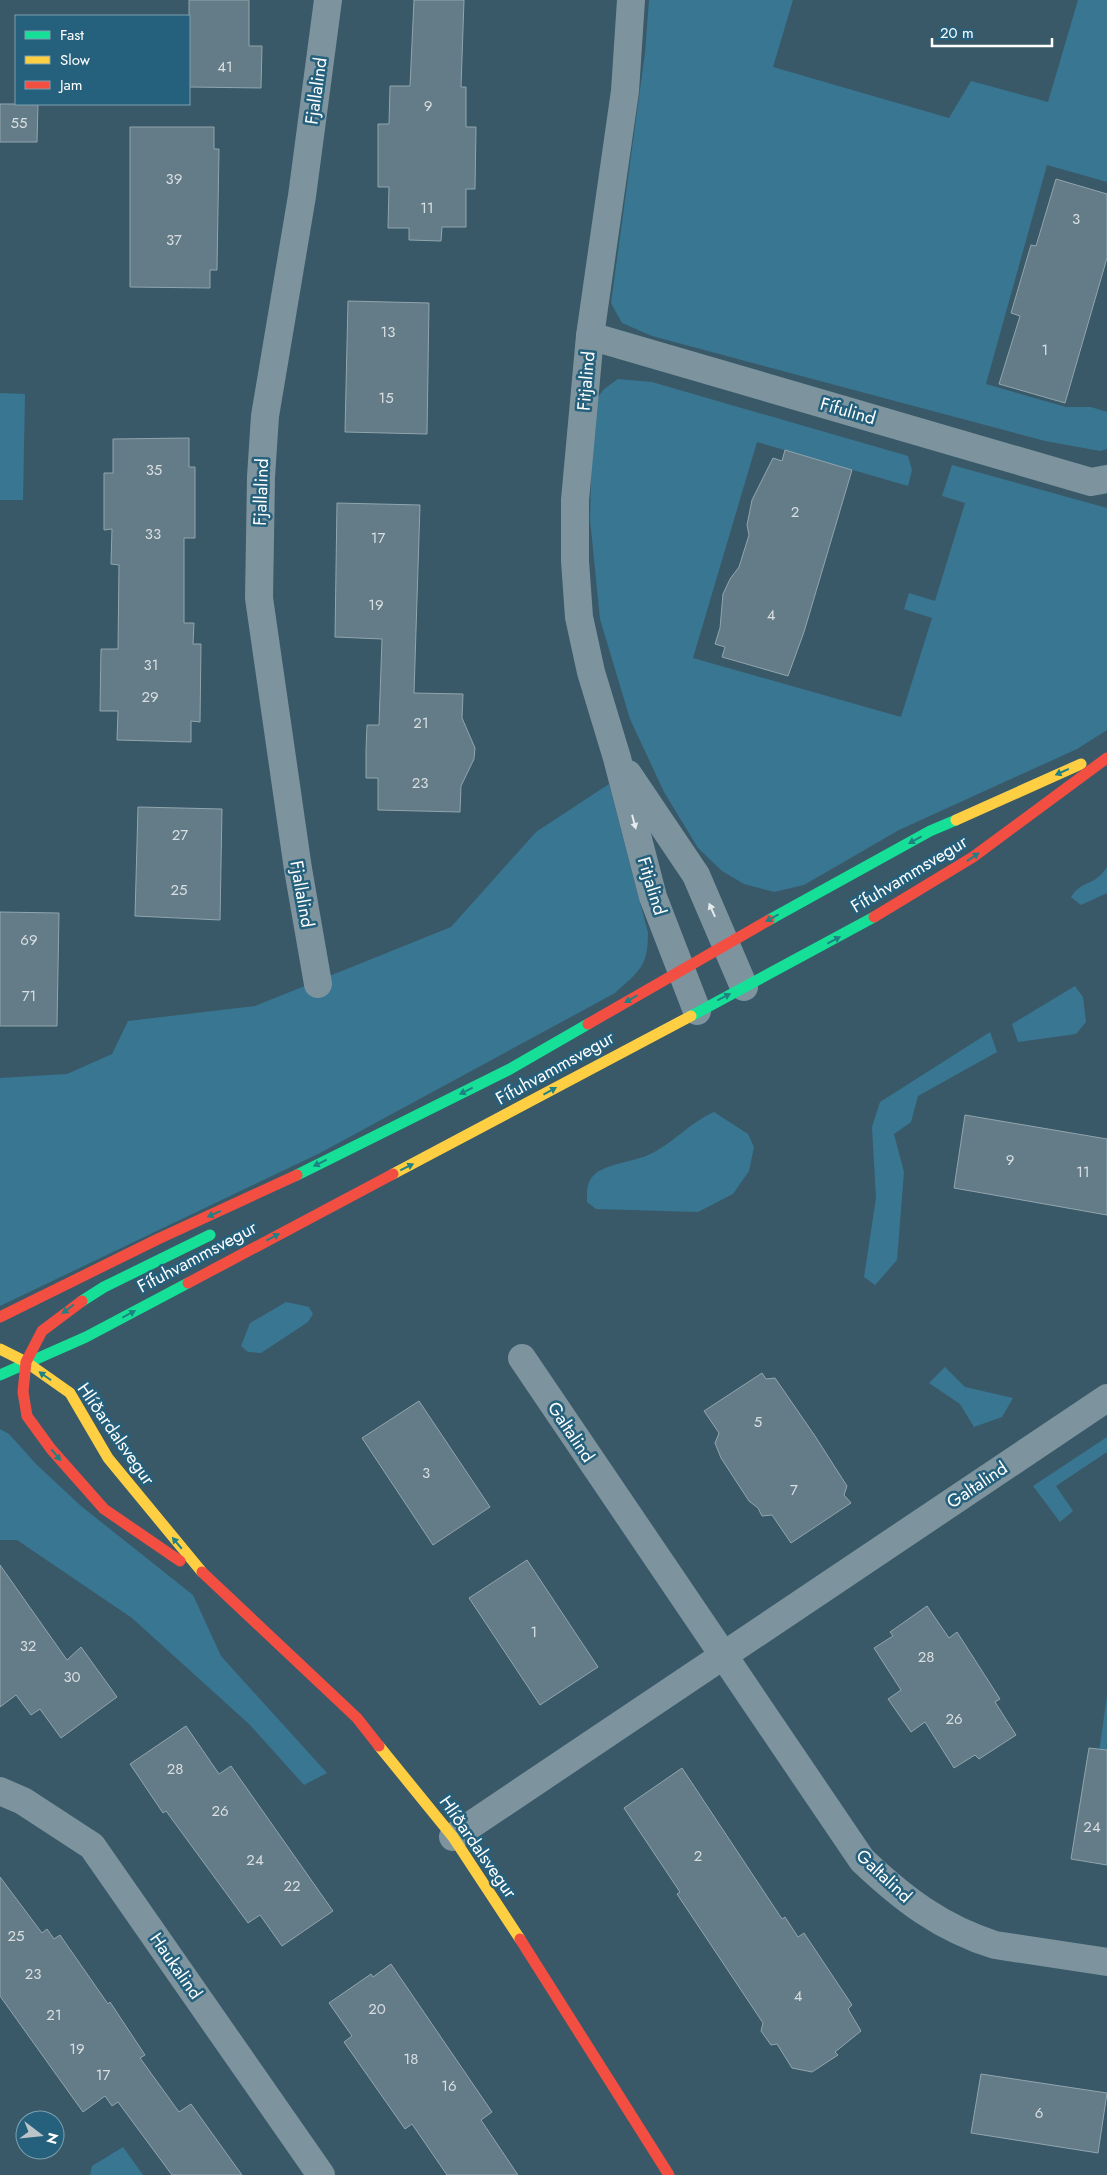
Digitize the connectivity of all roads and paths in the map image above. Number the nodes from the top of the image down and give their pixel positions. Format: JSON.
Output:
{"nodes":[{"id":1,"x":328,"y":0,"type":"edge"},
{"id":2,"x":631,"y":0,"type":"edge"},
{"id":3,"x":590,"y":336,"type":"junction"},
{"id":4,"x":1107,"y":479,"type":"edge"},
{"id":5,"x":1107,"y":752,"type":"edge"},
{"id":6,"x":617,"y":758,"type":"junction"},
{"id":7,"x":1107,"y":758,"type":"edge"},
{"id":8,"x":727,"y":943,"type":"junction"},
{"id":9,"x":681,"y":971,"type":"junction"},
{"id":10,"x":318,"y":984,"type":"dead end"},
{"id":11,"x":744,"y":987,"type":"junction"},
{"id":12,"x":697,"y":1011,"type":"junction"},
{"id":13,"x":258,"y":1194,"type":"junction"},
{"id":14,"x":0,"y":1317,"type":"edge"},
{"id":15,"x":0,"y":1349,"type":"edge"},
{"id":16,"x":522,"y":1358,"type":"dead end"},
{"id":17,"x":26,"y":1362,"type":"junction"},
{"id":18,"x":0,"y":1375,"type":"edge"},
{"id":19,"x":1107,"y":1398,"type":"edge"},
{"id":20,"x":208,"y":1580,"type":"junction"},
{"id":21,"x":722,"y":1655,"type":"junction"},
{"id":22,"x":0,"y":1791,"type":"edge"},
{"id":23,"x":453,"y":1837,"type":"junction"},
{"id":24,"x":1107,"y":1962,"type":"edge"},
{"id":25,"x":321,"y":2175,"type":"edge"},
{"id":26,"x":669,"y":2175,"type":"edge"}],
"edges":[{"from":1,"to":10,"type":"street","name":"Fjallalind"},
{"from":2,"to":3,"type":"street","name":"Fitjalind"},
{"from":3,"to":4,"type":"street","name":"Fífulind"},
{"from":3,"to":6,"type":"street","name":"Fitjalind"},
{"from":5,"to":8,"type":"main road","name":"Fífuhvammsvegur","one_way":true},
{"from":8,"to":6,"type":"street","name":"Fitjalind","one_way":true},
{"from":6,"to":9,"type":"street","name":"Fitjalind","one_way":true},
{"from":11,"to":7,"type":"main road","name":"Fífuhvammsvegur","one_way":true},
{"from":8,"to":9,"type":"main road","name":"Fífuhvammsvegur"},
{"from":8,"to":11,"type":"street","name":"Fitjalind"},
{"from":9,"to":12,"type":"street","name":"Fitjalind"},
{"from":9,"to":13,"type":"main road","name":"Fífuhvammsvegur","one_way":true},
{"from":12,"to":11,"type":"main road","name":"Fífuhvammsvegur","one_way":true},
{"from":17,"to":12,"type":"main road","name":"Fífuhvammsvegur","one_way":true},
{"from":13,"to":14,"type":"main road","name":"Fífuhvammsvegur","one_way":true},
{"from":13,"to":17,"type":"main road","one_way":true},
{"from":15,"to":17,"type":"main road"},
{"from":16,"to":21,"type":"street","name":"Galtalind"},
{"from":17,"to":18,"type":"main road","name":"Fífuhvammsvegur"},
{"from":20,"to":17,"type":"main road","name":"Hlíðardalsvegur","one_way":true},
{"from":17,"to":20,"type":"main road","name":"Hlíðardalsvegur","one_way":true},
{"from":19,"to":21,"type":"street","name":"Galtalind"},
{"from":20,"to":23,"type":"main road","name":"Hlíðardalsvegur"},
{"from":21,"to":23,"type":"street","name":"Galtalind"},
{"from":21,"to":24,"type":"street","name":"Galtalind"},
{"from":22,"to":25,"type":"street","name":"Haukalind"},
{"from":23,"to":26,"type":"main road","name":"Hlíðardalsvegur"}]}
